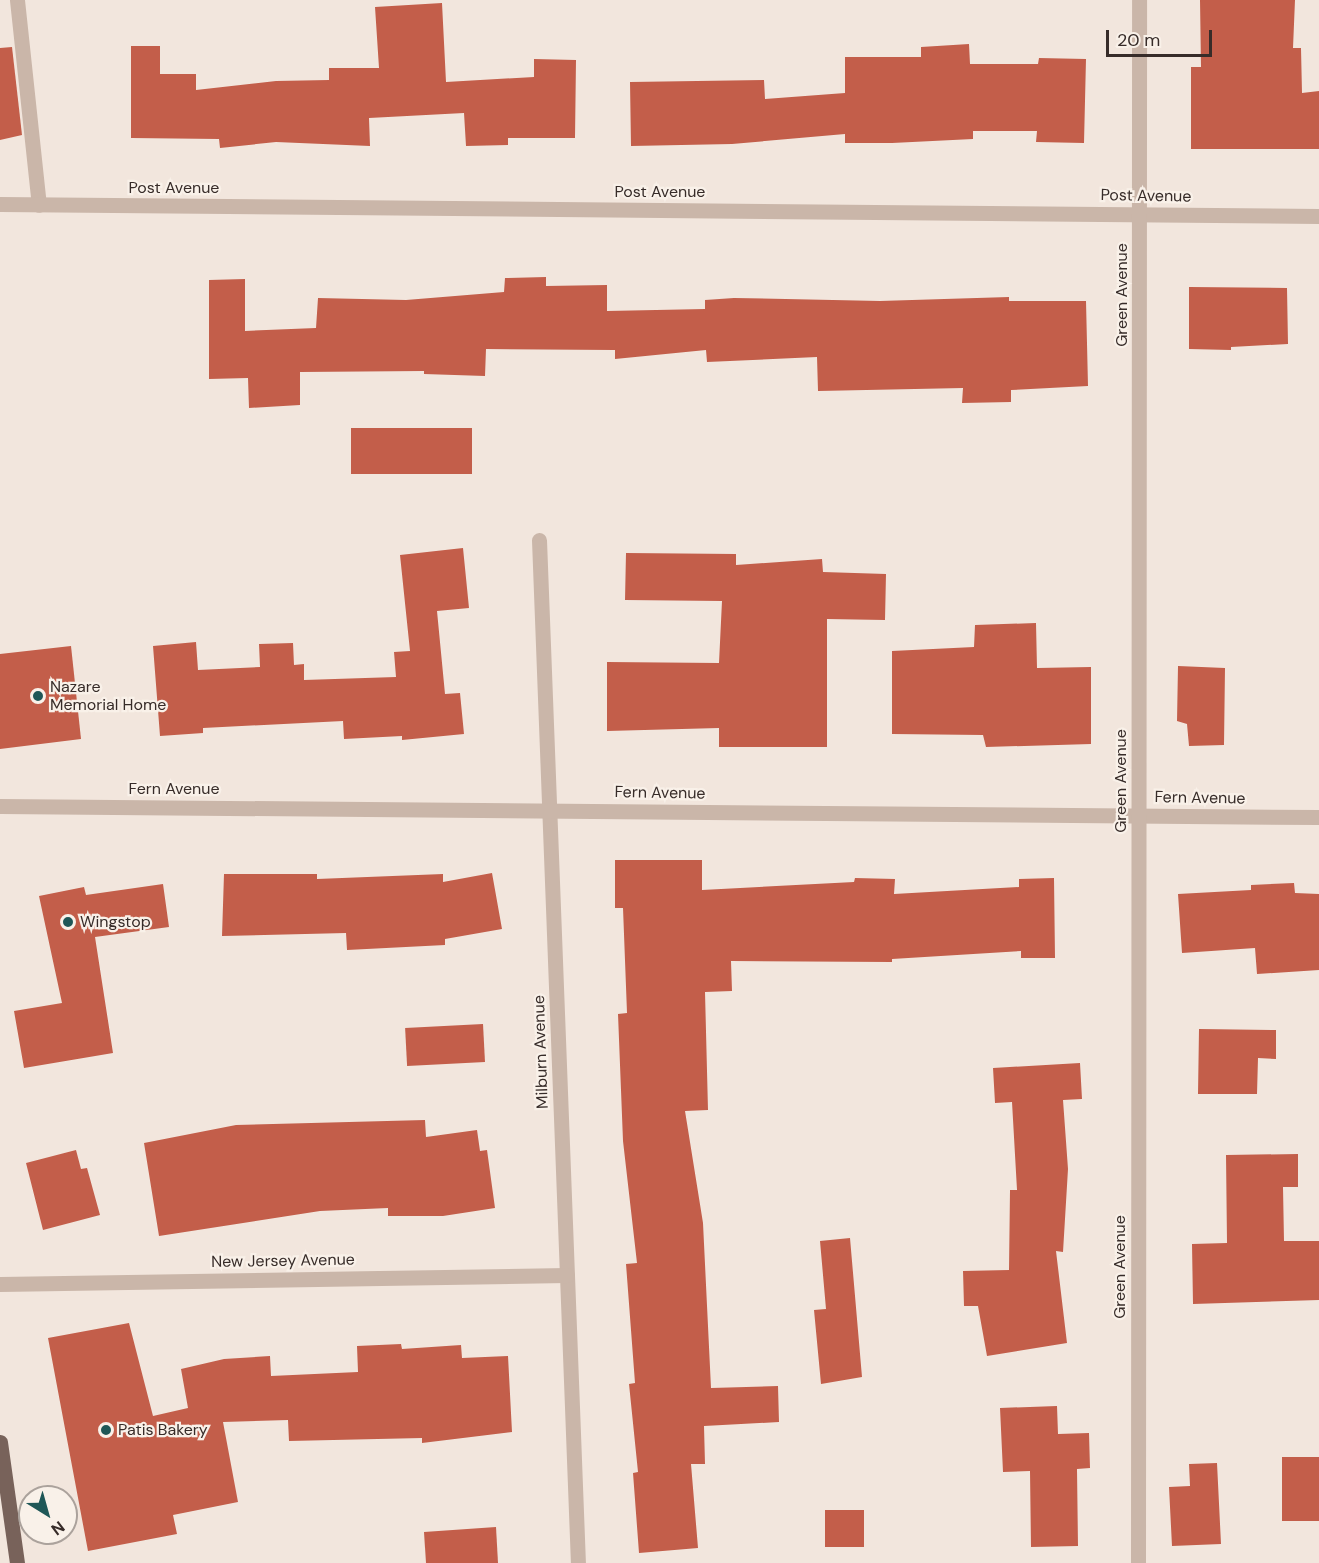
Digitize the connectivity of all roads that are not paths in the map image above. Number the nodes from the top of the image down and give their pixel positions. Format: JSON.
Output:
{"nodes":[{"id":1,"x":17,"y":0,"type":"edge"},
{"id":2,"x":1139,"y":0,"type":"edge"},
{"id":3,"x":0,"y":204,"type":"edge"},
{"id":4,"x":39,"y":205,"type":"junction"},
{"id":5,"x":1140,"y":214,"type":"junction"},
{"id":6,"x":1319,"y":216,"type":"edge"},
{"id":7,"x":539,"y":540,"type":"dead end"},
{"id":8,"x":0,"y":806,"type":"edge"},
{"id":9,"x":549,"y":810,"type":"junction"},
{"id":10,"x":1139,"y":815,"type":"junction"},
{"id":11,"x":1319,"y":817,"type":"edge"},
{"id":12,"x":567,"y":1275,"type":"junction"},
{"id":13,"x":0,"y":1284,"type":"edge"},
{"id":14,"x":0,"y":1442,"type":"edge"},
{"id":15,"x":17,"y":1563,"type":"edge"},
{"id":16,"x":578,"y":1563,"type":"edge"},
{"id":17,"x":1138,"y":1563,"type":"edge"}],
"edges":[{"from":1,"to":4,"type":"street"},
{"from":2,"to":5,"type":"street","name":"Green Avenue"},
{"from":3,"to":4,"type":"street","name":"Post Avenue"},
{"from":4,"to":5,"type":"street","name":"Post Avenue"},
{"from":5,"to":6,"type":"street","name":"Post Avenue"},
{"from":5,"to":10,"type":"street","name":"Green Avenue"},
{"from":7,"to":9,"type":"street","name":"Milburn Avenue"},
{"from":8,"to":9,"type":"street","name":"Fern Avenue"},
{"from":9,"to":10,"type":"street","name":"Fern Avenue"},
{"from":9,"to":12,"type":"street","name":"Milburn Avenue"},
{"from":10,"to":11,"type":"street","name":"Fern Avenue"},
{"from":10,"to":17,"type":"street","name":"Green Avenue"},
{"from":12,"to":13,"type":"street","name":"New Jersey Avenue"},
{"from":12,"to":16,"type":"street","name":"Milburn Avenue"},
{"from":14,"to":15,"type":"main road"}]}
